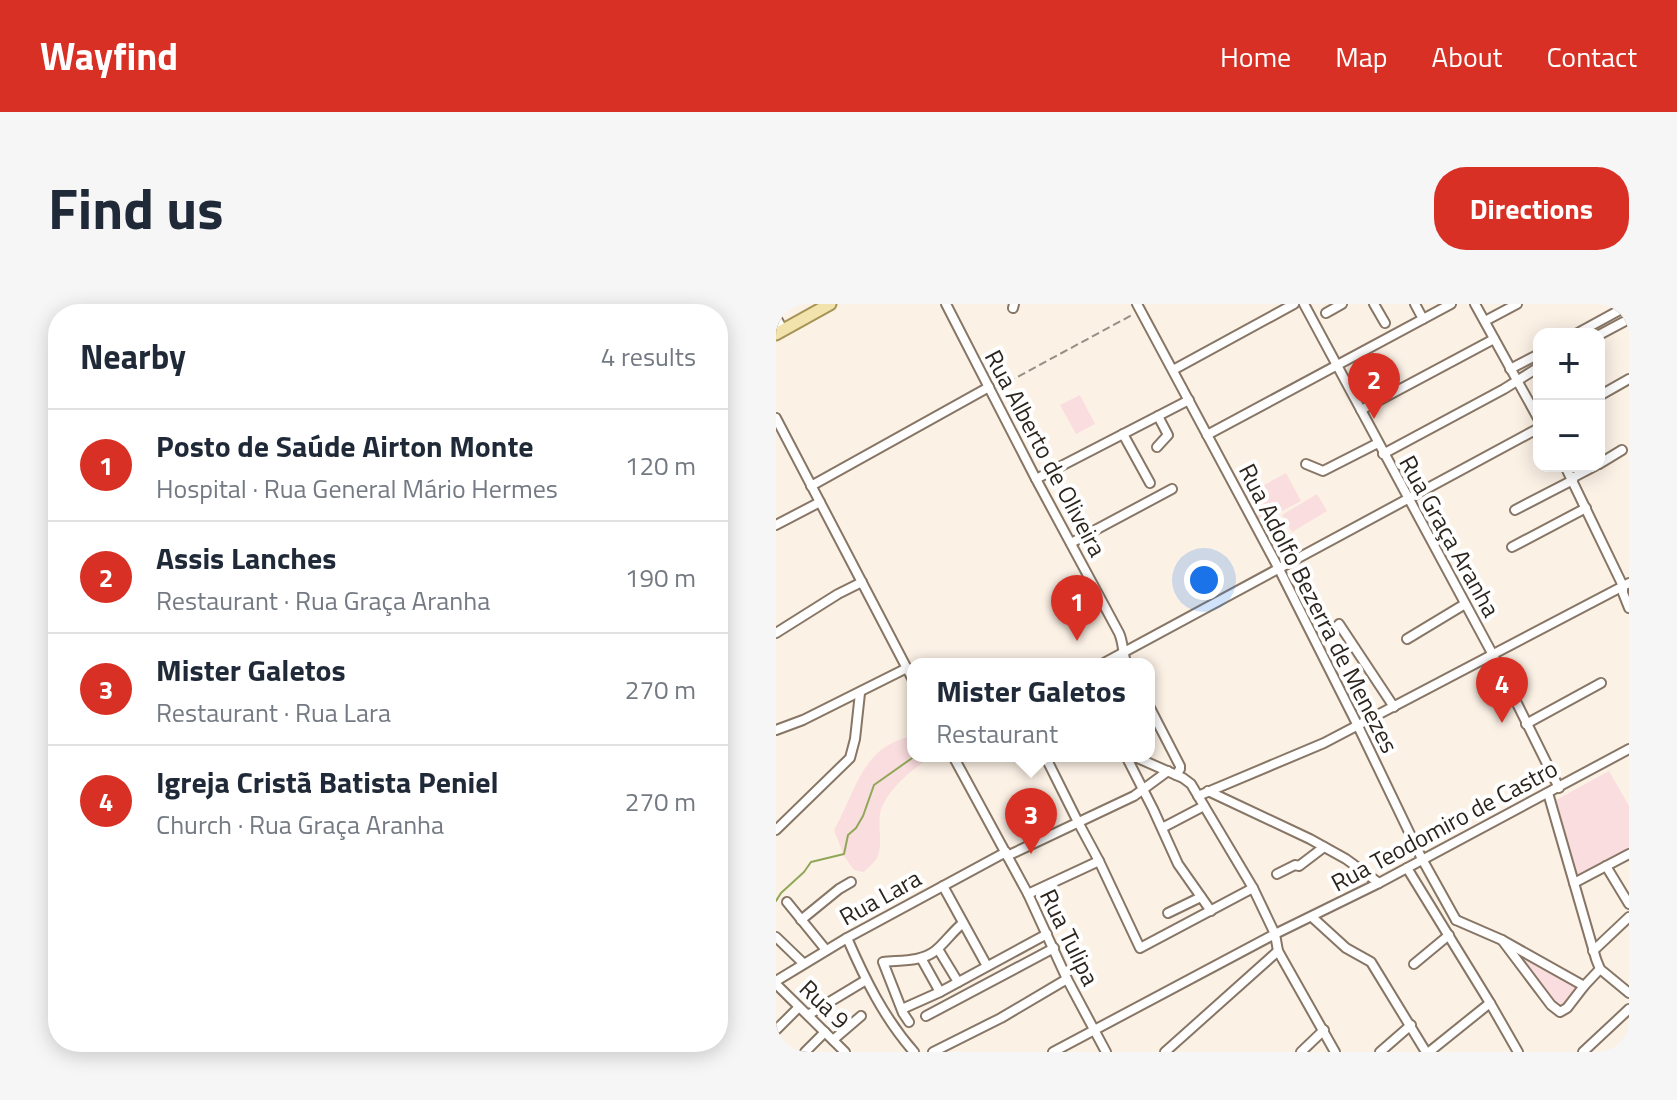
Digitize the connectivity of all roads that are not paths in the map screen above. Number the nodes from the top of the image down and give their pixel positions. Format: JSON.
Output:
{"nodes":[{"id":1,"x":830,"y":304,"type":"edge"},
{"id":2,"x":946,"y":304,"type":"edge"},
{"id":3,"x":1294,"y":304,"type":"edge"},
{"id":4,"x":1304,"y":304,"type":"edge"},
{"id":5,"x":1342,"y":304,"type":"edge"},
{"id":6,"x":1374,"y":304,"type":"edge"},
{"id":7,"x":1415,"y":304,"type":"edge"},
{"id":8,"x":1451,"y":304,"type":"edge"},
{"id":9,"x":1475,"y":304,"type":"edge"},
{"id":10,"x":1517,"y":304,"type":"edge"},
{"id":11,"x":1629,"y":305,"type":"edge"},
{"id":12,"x":1139,"y":306,"type":"edge"},
{"id":13,"x":1326,"y":313,"type":"dead end"},
{"id":14,"x":776,"y":317,"type":"edge"},
{"id":15,"x":1423,"y":319,"type":"junction"},
{"id":16,"x":1629,"y":319,"type":"edge"},
{"id":17,"x":1485,"y":321,"type":"junction"},
{"id":18,"x":1385,"y":323,"type":"dead end"},
{"id":19,"x":1587,"y":328,"type":"edge"},
{"id":20,"x":779,"y":332,"type":"edge"},
{"id":21,"x":1605,"y":332,"type":"edge"},
{"id":22,"x":1494,"y":339,"type":"junction"},
{"id":23,"x":1533,"y":357,"type":"edge"},
{"id":24,"x":1338,"y":365,"type":"junction"},
{"id":25,"x":1510,"y":369,"type":"junction"},
{"id":26,"x":1173,"y":370,"type":"junction"},
{"id":27,"x":1533,"y":371,"type":"edge"},
{"id":28,"x":1629,"y":379,"type":"edge"},
{"id":29,"x":1517,"y":381,"type":"junction"},
{"id":30,"x":990,"y":389,"type":"junction"},
{"id":31,"x":1605,"y":393,"type":"edge"},
{"id":32,"x":1189,"y":400,"type":"junction"},
{"id":33,"x":1533,"y":409,"type":"edge"},
{"id":34,"x":1361,"y":410,"type":"junction"},
{"id":35,"x":1158,"y":416,"type":"junction"},
{"id":36,"x":776,"y":418,"type":"edge"},
{"id":37,"x":1533,"y":431,"type":"edge"},
{"id":38,"x":1123,"y":434,"type":"junction"},
{"id":39,"x":1207,"y":435,"type":"junction"},
{"id":40,"x":1378,"y":443,"type":"junction"},
{"id":41,"x":1157,"y":447,"type":"dead end"},
{"id":42,"x":1622,"y":450,"type":"dead end"},
{"id":43,"x":1383,"y":454,"type":"junction"},
{"id":44,"x":1605,"y":460,"type":"edge"},
{"id":45,"x":1306,"y":464,"type":"dead end"},
{"id":46,"x":1568,"y":472,"type":"edge"},
{"id":47,"x":1584,"y":472,"type":"edge"},
{"id":48,"x":1036,"y":479,"type":"junction"},
{"id":49,"x":1572,"y":479,"type":"junction"},
{"id":50,"x":1150,"y":483,"type":"dead end"},
{"id":51,"x":811,"y":486,"type":"junction"},
{"id":52,"x":1172,"y":489,"type":"dead end"},
{"id":53,"x":1408,"y":498,"type":"junction"},
{"id":54,"x":820,"y":502,"type":"junction"},
{"id":55,"x":1586,"y":508,"type":"junction"},
{"id":56,"x":1515,"y":510,"type":"dead end"},
{"id":57,"x":776,"y":525,"type":"edge"},
{"id":58,"x":1071,"y":543,"type":"junction"},
{"id":59,"x":1512,"y":547,"type":"dead end"},
{"id":60,"x":1279,"y":569,"type":"junction"},
{"id":61,"x":862,"y":582,"type":"junction"},
{"id":62,"x":1626,"y":585,"type":"edge"},
{"id":63,"x":1465,"y":604,"type":"junction"},
{"id":64,"x":1629,"y":608,"type":"edge"},
{"id":65,"x":1339,"y":624,"type":"dead end"},
{"id":66,"x":776,"y":633,"type":"edge"},
{"id":67,"x":1407,"y":639,"type":"dead end"},
{"id":68,"x":1123,"y":654,"type":"junction"},
{"id":69,"x":1493,"y":655,"type":"junction"},
{"id":70,"x":1115,"y":658,"type":"edge"},
{"id":71,"x":1125,"y":658,"type":"edge"},
{"id":72,"x":907,"y":668,"type":"joint"},
{"id":73,"x":1601,"y":683,"type":"dead end"},
{"id":74,"x":860,"y":693,"type":"junction"},
{"id":75,"x":1394,"y":707,"type":"junction"},
{"id":76,"x":1155,"y":718,"type":"edge"},
{"id":77,"x":1526,"y":724,"type":"junction"},
{"id":78,"x":1358,"y":726,"type":"junction"},
{"id":79,"x":776,"y":730,"type":"edge"},
{"id":80,"x":1629,"y":749,"type":"edge"},
{"id":81,"x":956,"y":762,"type":"edge"},
{"id":82,"x":1048,"y":762,"type":"edge"},
{"id":83,"x":1129,"y":762,"type":"edge"},
{"id":84,"x":1147,"y":762,"type":"edge"},
{"id":85,"x":1172,"y":773,"type":"junction"},
{"id":86,"x":1559,"y":788,"type":"junction"},
{"id":87,"x":1143,"y":791,"type":"junction"},
{"id":88,"x":1208,"y":791,"type":"junction"},
{"id":89,"x":1548,"y":793,"type":"junction"},
{"id":90,"x":1198,"y":796,"type":"junction"},
{"id":91,"x":1204,"y":806,"type":"junction"},
{"id":92,"x":1078,"y":822,"type":"junction"},
{"id":93,"x":1162,"y":828,"type":"junction"},
{"id":94,"x":776,"y":830,"type":"edge"},
{"id":95,"x":1324,"y":847,"type":"junction"},
{"id":96,"x":1006,"y":854,"type":"junction"},
{"id":97,"x":1629,"y":854,"type":"edge"},
{"id":98,"x":1422,"y":859,"type":"junction"},
{"id":99,"x":1099,"y":861,"type":"junction"},
{"id":100,"x":1606,"y":866,"type":"junction"},
{"id":101,"x":1407,"y":868,"type":"junction"},
{"id":102,"x":1277,"y":874,"type":"dead end"},
{"id":103,"x":851,"y":882,"type":"dead end"},
{"id":104,"x":1379,"y":883,"type":"junction"},
{"id":105,"x":1574,"y":883,"type":"junction"},
{"id":106,"x":943,"y":886,"type":"junction"},
{"id":107,"x":1253,"y":888,"type":"junction"},
{"id":108,"x":1028,"y":894,"type":"junction"},
{"id":109,"x":1201,"y":897,"type":"junction"},
{"id":110,"x":787,"y":902,"type":"dead end"},
{"id":111,"x":1629,"y":904,"type":"edge"},
{"id":112,"x":1211,"y":911,"type":"junction"},
{"id":113,"x":1168,"y":913,"type":"dead end"},
{"id":114,"x":1312,"y":917,"type":"junction"},
{"id":115,"x":1629,"y":917,"type":"edge"},
{"id":116,"x":801,"y":920,"type":"junction"},
{"id":117,"x":1456,"y":920,"type":"junction"},
{"id":118,"x":963,"y":923,"type":"junction"},
{"id":119,"x":1447,"y":931,"type":"junction"},
{"id":120,"x":1047,"y":934,"type":"junction"},
{"id":121,"x":1275,"y":934,"type":"junction"},
{"id":122,"x":776,"y":937,"type":"edge"},
{"id":123,"x":847,"y":938,"type":"junction"},
{"id":124,"x":1502,"y":940,"type":"junction"},
{"id":125,"x":1054,"y":948,"type":"junction"},
{"id":126,"x":938,"y":949,"type":"junction"},
{"id":127,"x":826,"y":950,"type":"junction"},
{"id":128,"x":1278,"y":951,"type":"junction"},
{"id":129,"x":1593,"y":951,"type":"junction"},
{"id":130,"x":921,"y":958,"type":"junction"},
{"id":131,"x":803,"y":963,"type":"junction"},
{"id":132,"x":1414,"y":964,"type":"dead end"},
{"id":133,"x":987,"y":966,"type":"junction"},
{"id":134,"x":1600,"y":969,"type":"junction"},
{"id":135,"x":1067,"y":979,"type":"junction"},
{"id":136,"x":866,"y":980,"type":"junction"},
{"id":137,"x":776,"y":982,"type":"edge"},
{"id":138,"x":958,"y":982,"type":"junction"},
{"id":139,"x":1584,"y":986,"type":"junction"},
{"id":140,"x":784,"y":992,"type":"junction"},
{"id":141,"x":940,"y":992,"type":"junction"},
{"id":142,"x":1629,"y":993,"type":"edge"},
{"id":143,"x":776,"y":1000,"type":"edge"},
{"id":144,"x":1490,"y":1003,"type":"junction"},
{"id":145,"x":799,"y":1007,"type":"junction"},
{"id":146,"x":902,"y":1009,"type":"junction"},
{"id":147,"x":1629,"y":1009,"type":"edge"},
{"id":148,"x":808,"y":1015,"type":"junction"},
{"id":149,"x":861,"y":1016,"type":"dead end"},
{"id":150,"x":926,"y":1016,"type":"dead end"},
{"id":151,"x":909,"y":1022,"type":"dead end"},
{"id":152,"x":1411,"y":1025,"type":"junction"},
{"id":153,"x":1094,"y":1029,"type":"junction"},
{"id":154,"x":776,"y":1030,"type":"edge"},
{"id":155,"x":1324,"y":1030,"type":"junction"},
{"id":156,"x":825,"y":1032,"type":"junction"},
{"id":157,"x":833,"y":1040,"type":"junction"},
{"id":158,"x":805,"y":1052,"type":"edge"},
{"id":159,"x":845,"y":1052,"type":"edge"},
{"id":160,"x":914,"y":1052,"type":"edge"},
{"id":161,"x":933,"y":1052,"type":"edge"},
{"id":162,"x":1053,"y":1052,"type":"edge"},
{"id":163,"x":1106,"y":1052,"type":"edge"},
{"id":164,"x":1165,"y":1052,"type":"edge"},
{"id":165,"x":1301,"y":1052,"type":"edge"},
{"id":166,"x":1335,"y":1052,"type":"edge"},
{"id":167,"x":1380,"y":1052,"type":"edge"},
{"id":168,"x":1428,"y":1052,"type":"edge"},
{"id":169,"x":1518,"y":1052,"type":"edge"},
{"id":170,"x":1583,"y":1052,"type":"edge"}],
"edges":[{"from":1,"to":20,"type":"main road"},
{"from":2,"to":30,"type":"street","name":"Rua Alberto de Oliveira"},
{"from":3,"to":26,"type":"street"},
{"from":4,"to":24,"type":"street","name":"Rua Graça Aranha"},
{"from":5,"to":13,"type":"street"},
{"from":6,"to":18,"type":"street"},
{"from":7,"to":15,"type":"street"},
{"from":8,"to":15,"type":"street"},
{"from":9,"to":17,"type":"street"},
{"from":10,"to":17,"type":"street"},
{"from":11,"to":19,"type":"street"},
{"from":12,"to":26,"type":"street","name":"Rua Adolfo Bezerra de Menezes"},
{"from":14,"to":20,"type":"street"},
{"from":15,"to":24,"type":"street"},
{"from":16,"to":21,"type":"street"},
{"from":17,"to":22,"type":"street"},
{"from":22,"to":25,"type":"street"},
{"from":22,"to":34,"type":"street"},
{"from":23,"to":25,"type":"street"},
{"from":24,"to":34,"type":"street","name":"Rua Graça Aranha"},
{"from":24,"to":39,"type":"street"},
{"from":25,"to":29,"type":"street"},
{"from":26,"to":32,"type":"street","name":"Rua Adolfo Bezerra de Menezes"},
{"from":27,"to":29,"type":"street"},
{"from":28,"to":31,"type":"street"},
{"from":29,"to":33,"type":"street"},
{"from":29,"to":43,"type":"street"},
{"from":30,"to":48,"type":"street","name":"Rua Alberto de Oliveira"},
{"from":30,"to":51,"type":"street"},
{"from":32,"to":35,"type":"street"},
{"from":32,"to":39,"type":"street","name":"Rua Adolfo Bezerra de Menezes"},
{"from":34,"to":40,"type":"street","name":"Rua Graça Aranha"},
{"from":35,"to":38,"type":"street"},
{"from":35,"to":41,"type":"street"},
{"from":36,"to":51,"type":"street"},
{"from":37,"to":53,"type":"street"},
{"from":38,"to":48,"type":"street"},
{"from":38,"to":50,"type":"street"},
{"from":39,"to":60,"type":"street","name":"Rua Adolfo Bezerra de Menezes"},
{"from":40,"to":43,"type":"street","name":"Rua Graça Aranha"},
{"from":40,"to":45,"type":"street"},
{"from":42,"to":44,"type":"street"},
{"from":43,"to":53,"type":"street","name":"Rua Graça Aranha"},
{"from":46,"to":49,"type":"street"},
{"from":47,"to":49,"type":"street"},
{"from":48,"to":58,"type":"street","name":"Rua Alberto de Oliveira"},
{"from":49,"to":55,"type":"street"},
{"from":49,"to":56,"type":"street"},
{"from":51,"to":54,"type":"street"},
{"from":52,"to":58,"type":"street"},
{"from":53,"to":60,"type":"street"},
{"from":53,"to":63,"type":"street","name":"Rua Graça Aranha"},
{"from":54,"to":57,"type":"street"},
{"from":54,"to":61,"type":"street"},
{"from":55,"to":59,"type":"street"},
{"from":55,"to":62,"type":"street"},
{"from":58,"to":68,"type":"street","name":"Rua Alberto de Oliveira"},
{"from":60,"to":68,"type":"street"},
{"from":60,"to":78,"type":"street","name":"Rua Adolfo Bezerra de Menezes"},
{"from":61,"to":66,"type":"street"},
{"from":61,"to":72,"type":"street"},
{"from":62,"to":64,"type":"street"},
{"from":62,"to":69,"type":"street"},
{"from":63,"to":67,"type":"street"},
{"from":63,"to":69,"type":"street","name":"Rua Graça Aranha"},
{"from":65,"to":75,"type":"street"},
{"from":68,"to":70,"type":"street"},
{"from":68,"to":71,"type":"street","name":"Rua Alberto de Oliveira"},
{"from":69,"to":75,"type":"street"},
{"from":69,"to":77,"type":"street","name":"Rua Graça Aranha"},
{"from":72,"to":74,"type":"street"},
{"from":73,"to":77,"type":"street"},
{"from":74,"to":79,"type":"street"},
{"from":74,"to":94,"type":"street"},
{"from":75,"to":78,"type":"street"},
{"from":76,"to":85,"type":"street"},
{"from":77,"to":86,"type":"street","name":"Rua Graça Aranha"},
{"from":78,"to":88,"type":"street"},
{"from":78,"to":98,"type":"street","name":"Rua Adolfo Bezerra de Menezes"},
{"from":80,"to":86,"type":"street","name":"Rua Teodomiro de Castro"},
{"from":81,"to":96,"type":"street","name":"Rua Tulipa"},
{"from":82,"to":92,"type":"street"},
{"from":83,"to":87,"type":"street"},
{"from":84,"to":85,"type":"street"},
{"from":85,"to":87,"type":"street","name":"Rua Lara"},
{"from":85,"to":90,"type":"street"},
{"from":86,"to":89,"type":"street","name":"Rua Teodomiro de Castro"},
{"from":87,"to":92,"type":"street","name":"Rua Lara"},
{"from":87,"to":93,"type":"street"},
{"from":88,"to":90,"type":"street"},
{"from":88,"to":95,"type":"street"},
{"from":89,"to":98,"type":"street","name":"Rua Teodomiro de Castro"},
{"from":89,"to":105,"type":"street"},
{"from":90,"to":91,"type":"street"},
{"from":91,"to":93,"type":"street"},
{"from":91,"to":107,"type":"street"},
{"from":92,"to":96,"type":"street","name":"Rua Lara"},
{"from":92,"to":99,"type":"street"},
{"from":93,"to":109,"type":"street"},
{"from":95,"to":102,"type":"street"},
{"from":95,"to":104,"type":"street"},
{"from":96,"to":106,"type":"street","name":"Rua Lara"},
{"from":96,"to":108,"type":"street","name":"Rua Tulipa"},
{"from":97,"to":100,"type":"street"},
{"from":98,"to":101,"type":"street","name":"Rua Teodomiro de Castro"},
{"from":98,"to":117,"type":"street","name":"Rua Adolfo Bezerra de Menezes"},
{"from":99,"to":108,"type":"street"},
{"from":99,"to":112,"type":"street"},
{"from":100,"to":105,"type":"street"},
{"from":100,"to":111,"type":"street"},
{"from":101,"to":104,"type":"street","name":"Rua Teodomiro de Castro"},
{"from":101,"to":119,"type":"street"},
{"from":103,"to":116,"type":"street"},
{"from":104,"to":114,"type":"street","name":"Rua Teodomiro de Castro"},
{"from":105,"to":129,"type":"street"},
{"from":106,"to":118,"type":"street"},
{"from":106,"to":123,"type":"street","name":"Rua Lara"},
{"from":107,"to":112,"type":"street"},
{"from":107,"to":121,"type":"street"},
{"from":108,"to":120,"type":"street","name":"Rua Tulipa"},
{"from":109,"to":112,"type":"street"},
{"from":109,"to":113,"type":"street"},
{"from":110,"to":116,"type":"street"},
{"from":114,"to":121,"type":"street","name":"Rua Teodomiro de Castro"},
{"from":114,"to":152,"type":"street"},
{"from":115,"to":129,"type":"street"},
{"from":116,"to":127,"type":"street"},
{"from":117,"to":119,"type":"street"},
{"from":117,"to":124,"type":"street"},
{"from":118,"to":126,"type":"street"},
{"from":118,"to":133,"type":"street"},
{"from":119,"to":132,"type":"street"},
{"from":119,"to":144,"type":"street"},
{"from":120,"to":125,"type":"street","name":"Rua Tulipa"},
{"from":120,"to":133,"type":"street"},
{"from":121,"to":128,"type":"street"},
{"from":121,"to":153,"type":"street","name":"Rua Teodomiro de Castro"},
{"from":122,"to":131,"type":"street"},
{"from":123,"to":127,"type":"street","name":"Rua Lara"},
{"from":123,"to":136,"type":"street"},
{"from":124,"to":139,"type":"street"},
{"from":124,"to":139,"type":"street"},
{"from":125,"to":135,"type":"street","name":"Rua Tulipa"},
{"from":125,"to":150,"type":"street"},
{"from":126,"to":130,"type":"street"},
{"from":126,"to":138,"type":"street"},
{"from":127,"to":131,"type":"street","name":"Rua Lara"},
{"from":128,"to":155,"type":"street"},
{"from":128,"to":164,"type":"street"},
{"from":129,"to":134,"type":"street"},
{"from":130,"to":141,"type":"street"},
{"from":130,"to":146,"type":"street"},
{"from":131,"to":137,"type":"street","name":"Rua Lara"},
{"from":133,"to":138,"type":"street"},
{"from":134,"to":139,"type":"street"},
{"from":134,"to":142,"type":"street"},
{"from":135,"to":153,"type":"street","name":"Rua Tulipa"},
{"from":135,"to":161,"type":"street"},
{"from":136,"to":148,"type":"street"},
{"from":136,"to":160,"type":"street"},
{"from":137,"to":140,"type":"street","name":"Rua 9"},
{"from":138,"to":141,"type":"street"},
{"from":140,"to":143,"type":"street"},
{"from":140,"to":145,"type":"street","name":"Rua 9"},
{"from":141,"to":146,"type":"street"},
{"from":144,"to":168,"type":"street"},
{"from":144,"to":169,"type":"street"},
{"from":145,"to":148,"type":"street","name":"Rua 9"},
{"from":145,"to":154,"type":"street"},
{"from":146,"to":151,"type":"street"},
{"from":147,"to":170,"type":"street"},
{"from":148,"to":156,"type":"street","name":"Rua 9"},
{"from":149,"to":157,"type":"street"},
{"from":152,"to":167,"type":"street"},
{"from":152,"to":168,"type":"street"},
{"from":153,"to":162,"type":"street","name":"Rua Teodomiro de Castro"},
{"from":153,"to":163,"type":"street","name":"Rua Tulipa"},
{"from":155,"to":165,"type":"street"},
{"from":155,"to":166,"type":"street"},
{"from":156,"to":157,"type":"street","name":"Rua 9"},
{"from":156,"to":158,"type":"street"},
{"from":157,"to":159,"type":"street","name":"Rua 9"}]}
